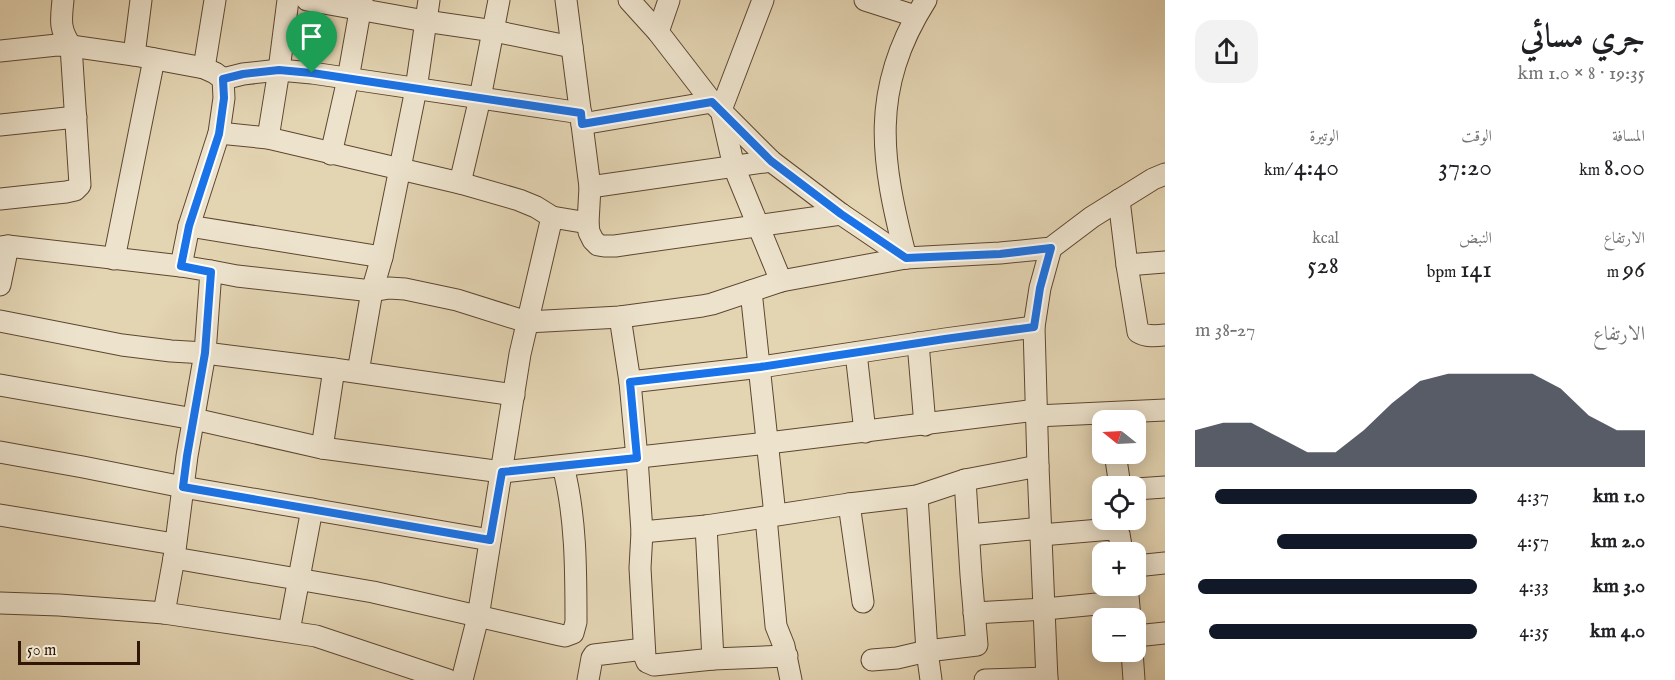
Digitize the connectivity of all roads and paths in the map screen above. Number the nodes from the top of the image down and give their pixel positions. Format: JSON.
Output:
{"nodes":[{"id":1,"x":63,"y":0,"type":"edge"},
{"id":2,"x":141,"y":0,"type":"edge"},
{"id":3,"x":215,"y":0,"type":"edge"},
{"id":4,"x":288,"y":0,"type":"edge"},
{"id":5,"x":307,"y":0,"type":"edge"},
{"id":6,"x":429,"y":0,"type":"edge"},
{"id":7,"x":499,"y":0,"type":"edge"},
{"id":8,"x":566,"y":0,"type":"edge"},
{"id":9,"x":628,"y":0,"type":"edge"},
{"id":10,"x":669,"y":0,"type":"edge"},
{"id":11,"x":763,"y":0,"type":"edge"},
{"id":12,"x":865,"y":0,"type":"edge"},
{"id":13,"x":361,"y":4,"type":"edge"},
{"id":14,"x":921,"y":8,"type":"edge"},
{"id":15,"x":425,"y":21,"type":"junction"},
{"id":16,"x":494,"y":31,"type":"junction"},
{"id":17,"x":658,"y":32,"type":"junction"},
{"id":18,"x":71,"y":46,"type":"junction"},
{"id":19,"x":572,"y":47,"type":"junction"},
{"id":20,"x":0,"y":51,"type":"edge"},
{"id":21,"x":144,"y":57,"type":"junction"},
{"id":22,"x":204,"y":68,"type":"junction"},
{"id":23,"x":279,"y":70,"type":"junction"},
{"id":24,"x":223,"y":79,"type":"junction"},
{"id":25,"x":348,"y":79,"type":"junction"},
{"id":26,"x":416,"y":89,"type":"junction"},
{"id":27,"x":480,"y":98,"type":"junction"},
{"id":28,"x":717,"y":106,"type":"junction"},
{"id":29,"x":76,"y":117,"type":"junction"},
{"id":30,"x":582,"y":118,"type":"junction"},
{"id":31,"x":0,"y":125,"type":"edge"},
{"id":32,"x":219,"y":134,"type":"junction"},
{"id":33,"x":268,"y":138,"type":"junction"},
{"id":34,"x":331,"y":154,"type":"junction"},
{"id":35,"x":771,"y":161,"type":"junction"},
{"id":36,"x":734,"y":167,"type":"junction"},
{"id":37,"x":399,"y":168,"type":"junction"},
{"id":38,"x":1165,"y":174,"type":"edge"},
{"id":39,"x":460,"y":183,"type":"junction"},
{"id":40,"x":590,"y":187,"type":"junction"},
{"id":41,"x":0,"y":199,"type":"edge"},
{"id":42,"x":1119,"y":200,"type":"junction"},
{"id":43,"x":841,"y":214,"type":"junction"},
{"id":44,"x":552,"y":217,"type":"junction"},
{"id":45,"x":588,"y":223,"type":"junction"},
{"id":46,"x":759,"y":224,"type":"junction"},
{"id":47,"x":189,"y":226,"type":"junction"},
{"id":48,"x":4,"y":246,"type":"edge"},
{"id":49,"x":1051,"y":248,"type":"junction"},
{"id":50,"x":382,"y":258,"type":"junction"},
{"id":51,"x":906,"y":258,"type":"junction"},
{"id":52,"x":114,"y":259,"type":"junction"},
{"id":53,"x":1165,"y":262,"type":"edge"},
{"id":54,"x":1127,"y":265,"type":"junction"},
{"id":55,"x":181,"y":266,"type":"junction"},
{"id":56,"x":211,"y":272,"type":"junction"},
{"id":57,"x":782,"y":281,"type":"junction"},
{"id":58,"x":0,"y":285,"type":"edge"},
{"id":59,"x":372,"y":291,"type":"junction"},
{"id":60,"x":751,"y":291,"type":"junction"},
{"id":61,"x":620,"y":317,"type":"junction"},
{"id":62,"x":0,"y":321,"type":"edge"},
{"id":63,"x":527,"y":322,"type":"junction"},
{"id":64,"x":1034,"y":327,"type":"junction"},
{"id":65,"x":1165,"y":335,"type":"edge"},
{"id":66,"x":918,"y":343,"type":"junction"},
{"id":67,"x":205,"y":353,"type":"junction"},
{"id":68,"x":856,"y":353,"type":"junction"},
{"id":69,"x":760,"y":367,"type":"junction"},
{"id":70,"x":334,"y":369,"type":"junction"},
{"id":71,"x":358,"y":372,"type":"junction"},
{"id":72,"x":630,"y":382,"type":"junction"},
{"id":73,"x":0,"y":385,"type":"edge"},
{"id":74,"x":514,"y":396,"type":"junction"},
{"id":75,"x":1165,"y":410,"type":"edge"},
{"id":76,"x":1146,"y":412,"type":"edge"},
{"id":77,"x":1036,"y":413,"type":"junction"},
{"id":78,"x":1092,"y":415,"type":"edge"},
{"id":79,"x":194,"y":419,"type":"junction"},
{"id":80,"x":925,"y":425,"type":"junction"},
{"id":81,"x":865,"y":432,"type":"junction"},
{"id":82,"x":768,"y":443,"type":"junction"},
{"id":83,"x":322,"y":448,"type":"junction"},
{"id":84,"x":0,"y":452,"type":"edge"},
{"id":85,"x":637,"y":458,"type":"junction"},
{"id":86,"x":563,"y":466,"type":"junction"},
{"id":87,"x":1038,"y":466,"type":"junction"},
{"id":88,"x":502,"y":472,"type":"junction"},
{"id":89,"x":965,"y":480,"type":"junction"},
{"id":90,"x":183,"y":487,"type":"junction"},
{"id":91,"x":1165,"y":488,"type":"edge"},
{"id":92,"x":1146,"y":489,"type":"edge"},
{"id":93,"x":917,"y":496,"type":"junction"},
{"id":94,"x":849,"y":504,"type":"junction"},
{"id":95,"x":312,"y":509,"type":"junction"},
{"id":96,"x":0,"y":515,"type":"edge"},
{"id":97,"x":770,"y":516,"type":"junction"},
{"id":98,"x":706,"y":526,"type":"junction"},
{"id":99,"x":642,"y":532,"type":"junction"},
{"id":100,"x":1041,"y":532,"type":"junction"},
{"id":101,"x":969,"y":535,"type":"junction"},
{"id":102,"x":490,"y":540,"type":"junction"},
{"id":103,"x":1120,"y":542,"type":"edge"},
{"id":104,"x":174,"y":551,"type":"junction"},
{"id":105,"x":1165,"y":564,"type":"edge"},
{"id":106,"x":1146,"y":565,"type":"edge"},
{"id":107,"x":298,"y":580,"type":"junction"},
{"id":108,"x":1128,"y":601,"type":"edge"},
{"id":109,"x":863,"y":602,"type":"dead end"},
{"id":110,"x":0,"y":603,"type":"edge"},
{"id":111,"x":1045,"y":609,"type":"junction"},
{"id":112,"x":164,"y":613,"type":"junction"},
{"id":113,"x":974,"y":614,"type":"junction"},
{"id":114,"x":478,"y":617,"type":"junction"},
{"id":115,"x":289,"y":631,"type":"junction"},
{"id":116,"x":1165,"y":633,"type":"edge"},
{"id":117,"x":1146,"y":635,"type":"edge"},
{"id":118,"x":644,"y":649,"type":"junction"},
{"id":119,"x":927,"y":651,"type":"junction"},
{"id":120,"x":787,"y":656,"type":"junction"},
{"id":121,"x":713,"y":659,"type":"junction"},
{"id":122,"x":872,"y":660,"type":"dead end"},
{"id":123,"x":1133,"y":662,"type":"edge"},
{"id":124,"x":1047,"y":679,"type":"edge"},
{"id":125,"x":448,"y":680,"type":"edge"},
{"id":126,"x":462,"y":680,"type":"edge"},
{"id":127,"x":588,"y":680,"type":"edge"},
{"id":128,"x":791,"y":680,"type":"edge"},
{"id":129,"x":931,"y":680,"type":"edge"},
{"id":130,"x":985,"y":680,"type":"edge"},
{"id":131,"x":1134,"y":680,"type":"edge"}],
"edges":[{"from":1,"to":18,"type":"street"},
{"from":2,"to":21,"type":"street"},
{"from":3,"to":22,"type":"street"},
{"from":4,"to":23,"type":"street"},
{"from":5,"to":13,"type":"street"},
{"from":6,"to":15,"type":"street"},
{"from":7,"to":16,"type":"street"},
{"from":8,"to":19,"type":"street"},
{"from":9,"to":17,"type":"street"},
{"from":10,"to":17,"type":"street"},
{"from":11,"to":28,"type":"street"},
{"from":12,"to":14,"type":"street"},
{"from":13,"to":15,"type":"street"},
{"from":13,"to":25,"type":"street"},
{"from":14,"to":51,"type":"street"},
{"from":15,"to":16,"type":"street"},
{"from":15,"to":26,"type":"street"},
{"from":16,"to":19,"type":"street"},
{"from":16,"to":27,"type":"street"},
{"from":17,"to":28,"type":"street"},
{"from":18,"to":20,"type":"street"},
{"from":18,"to":21,"type":"street"},
{"from":18,"to":29,"type":"street"},
{"from":19,"to":30,"type":"street"},
{"from":21,"to":22,"type":"street"},
{"from":21,"to":52,"type":"street"},
{"from":22,"to":24,"type":"street"},
{"from":23,"to":24,"type":"street"},
{"from":23,"to":25,"type":"street"},
{"from":23,"to":33,"type":"street"},
{"from":24,"to":32,"type":"street"},
{"from":25,"to":26,"type":"street"},
{"from":25,"to":34,"type":"street"},
{"from":26,"to":27,"type":"street"},
{"from":26,"to":37,"type":"street"},
{"from":27,"to":30,"type":"street"},
{"from":27,"to":39,"type":"street"},
{"from":28,"to":30,"type":"street"},
{"from":28,"to":35,"type":"street"},
{"from":28,"to":36,"type":"street"},
{"from":29,"to":31,"type":"street"},
{"from":29,"to":41,"type":"street"},
{"from":30,"to":40,"type":"street"},
{"from":32,"to":33,"type":"street"},
{"from":32,"to":47,"type":"street"},
{"from":33,"to":34,"type":"street"},
{"from":34,"to":37,"type":"street"},
{"from":35,"to":36,"type":"street"},
{"from":35,"to":43,"type":"street"},
{"from":36,"to":40,"type":"street"},
{"from":36,"to":46,"type":"street"},
{"from":37,"to":39,"type":"street"},
{"from":37,"to":50,"type":"street"},
{"from":38,"to":42,"type":"street"},
{"from":39,"to":44,"type":"street"},
{"from":40,"to":45,"type":"street"},
{"from":42,"to":49,"type":"street"},
{"from":42,"to":54,"type":"street"},
{"from":43,"to":46,"type":"street"},
{"from":43,"to":51,"type":"street"},
{"from":44,"to":45,"type":"street"},
{"from":44,"to":63,"type":"street"},
{"from":45,"to":46,"type":"street"},
{"from":46,"to":57,"type":"street"},
{"from":47,"to":50,"type":"street"},
{"from":47,"to":55,"type":"street"},
{"from":48,"to":52,"type":"street"},
{"from":48,"to":58,"type":"street"},
{"from":49,"to":51,"type":"street"},
{"from":49,"to":64,"type":"street"},
{"from":50,"to":59,"type":"street"},
{"from":51,"to":57,"type":"street"},
{"from":52,"to":55,"type":"street"},
{"from":53,"to":54,"type":"street"},
{"from":54,"to":65,"type":"street"},
{"from":55,"to":56,"type":"street"},
{"from":56,"to":59,"type":"street"},
{"from":56,"to":67,"type":"street"},
{"from":57,"to":60,"type":"street"},
{"from":59,"to":63,"type":"street"},
{"from":59,"to":71,"type":"street"},
{"from":60,"to":61,"type":"street"},
{"from":60,"to":69,"type":"street"},
{"from":61,"to":63,"type":"street"},
{"from":61,"to":72,"type":"street"},
{"from":62,"to":67,"type":"street"},
{"from":63,"to":74,"type":"street"},
{"from":64,"to":66,"type":"street"},
{"from":64,"to":77,"type":"street"},
{"from":66,"to":68,"type":"street"},
{"from":66,"to":80,"type":"street"},
{"from":67,"to":70,"type":"street"},
{"from":67,"to":79,"type":"street"},
{"from":68,"to":69,"type":"street"},
{"from":68,"to":81,"type":"street"},
{"from":69,"to":72,"type":"street"},
{"from":69,"to":82,"type":"street"},
{"from":70,"to":71,"type":"street"},
{"from":70,"to":83,"type":"street"},
{"from":71,"to":74,"type":"street"},
{"from":72,"to":85,"type":"street"},
{"from":73,"to":79,"type":"street"},
{"from":74,"to":88,"type":"street"},
{"from":75,"to":76,"type":"street"},
{"from":77,"to":78,"type":"street"},
{"from":77,"to":80,"type":"street"},
{"from":77,"to":87,"type":"street"},
{"from":79,"to":83,"type":"street"},
{"from":79,"to":90,"type":"street"},
{"from":80,"to":81,"type":"street"},
{"from":81,"to":82,"type":"street"},
{"from":82,"to":85,"type":"street"},
{"from":82,"to":97,"type":"street"},
{"from":83,"to":88,"type":"street"},
{"from":84,"to":90,"type":"street"},
{"from":85,"to":86,"type":"street"},
{"from":85,"to":99,"type":"street"},
{"from":86,"to":88,"type":"street"},
{"from":86,"to":114,"type":"street"},
{"from":87,"to":89,"type":"street"},
{"from":87,"to":100,"type":"street"},
{"from":88,"to":102,"type":"street"},
{"from":89,"to":93,"type":"street"},
{"from":89,"to":101,"type":"street"},
{"from":90,"to":95,"type":"street"},
{"from":90,"to":104,"type":"street"},
{"from":91,"to":92,"type":"street"},
{"from":93,"to":94,"type":"street"},
{"from":93,"to":119,"type":"street"},
{"from":94,"to":97,"type":"street"},
{"from":94,"to":109,"type":"street"},
{"from":95,"to":102,"type":"street"},
{"from":95,"to":107,"type":"street"},
{"from":96,"to":104,"type":"street"},
{"from":97,"to":98,"type":"street"},
{"from":97,"to":120,"type":"street"},
{"from":98,"to":99,"type":"street"},
{"from":98,"to":121,"type":"street"},
{"from":99,"to":118,"type":"street"},
{"from":100,"to":101,"type":"street"},
{"from":100,"to":103,"type":"street"},
{"from":100,"to":111,"type":"street"},
{"from":101,"to":113,"type":"street"},
{"from":102,"to":114,"type":"street"},
{"from":104,"to":107,"type":"street"},
{"from":104,"to":112,"type":"street"},
{"from":105,"to":106,"type":"street"},
{"from":107,"to":114,"type":"street"},
{"from":107,"to":115,"type":"street"},
{"from":108,"to":111,"type":"street"},
{"from":110,"to":112,"type":"street"},
{"from":111,"to":113,"type":"street"},
{"from":111,"to":124,"type":"street"},
{"from":112,"to":115,"type":"street"},
{"from":113,"to":119,"type":"street"},
{"from":114,"to":126,"type":"street"},
{"from":115,"to":125,"type":"street"},
{"from":116,"to":117,"type":"street"},
{"from":118,"to":121,"type":"street"},
{"from":118,"to":127,"type":"street"},
{"from":119,"to":122,"type":"street"},
{"from":119,"to":129,"type":"street"},
{"from":120,"to":121,"type":"street"},
{"from":120,"to":128,"type":"street"},
{"from":123,"to":131,"type":"street"},
{"from":124,"to":130,"type":"street"}]}
